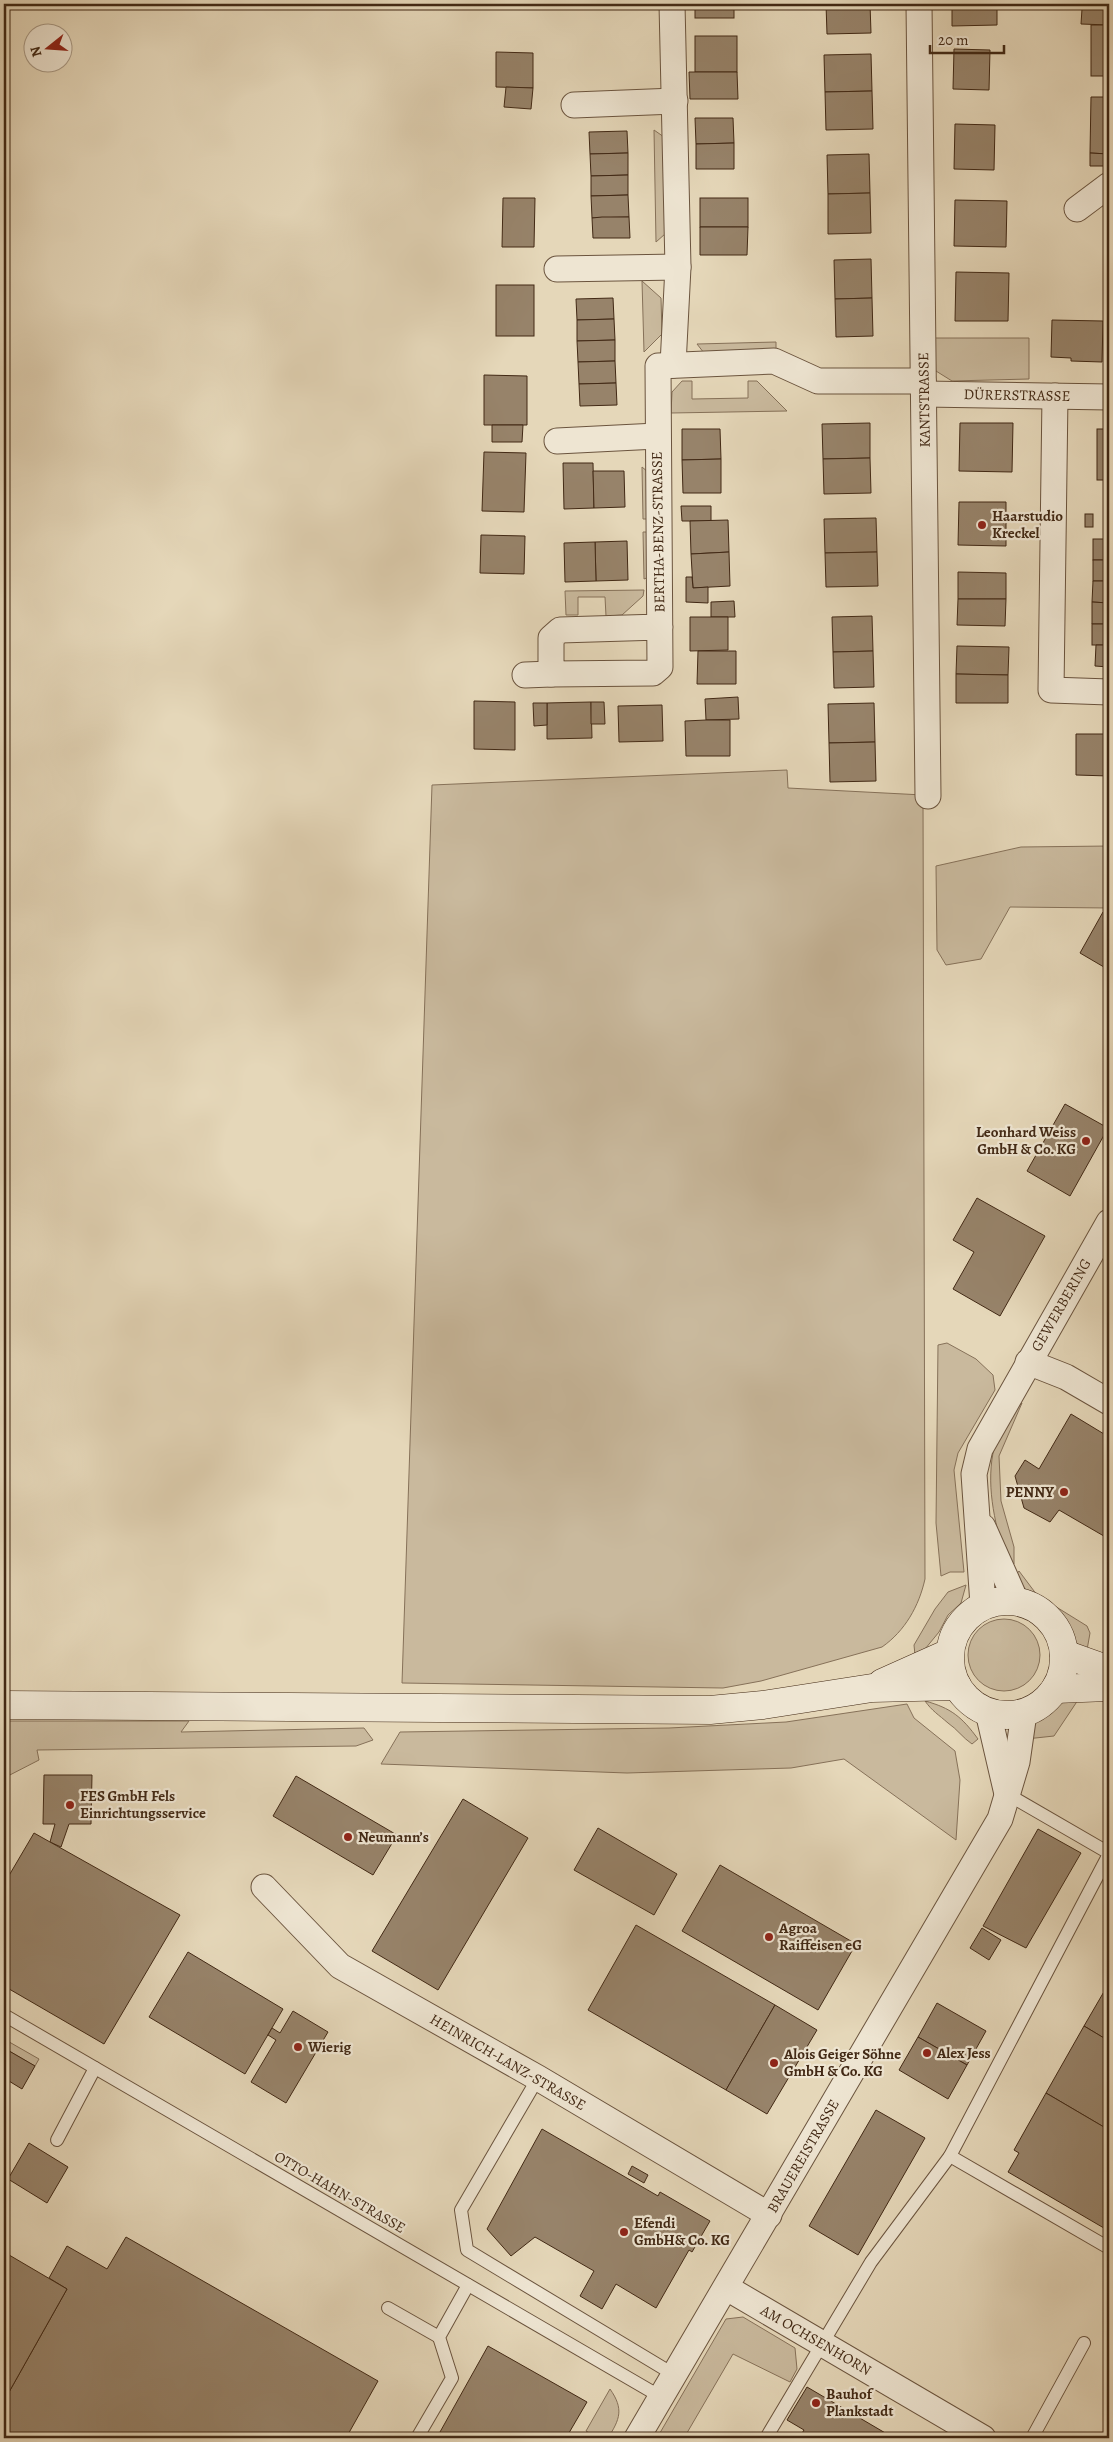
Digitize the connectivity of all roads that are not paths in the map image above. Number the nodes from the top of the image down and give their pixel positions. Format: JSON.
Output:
{"nodes":[{"id":1,"x":672,"y":4,"type":"edge"},
{"id":2,"x":919,"y":4,"type":"edge"},
{"id":3,"x":675,"y":101,"type":"junction"},
{"id":4,"x":574,"y":105,"type":"dead end"},
{"id":5,"x":1109,"y":185,"type":"edge"},
{"id":6,"x":1077,"y":209,"type":"dead end"},
{"id":7,"x":678,"y":267,"type":"junction"},
{"id":8,"x":557,"y":269,"type":"dead end"},
{"id":9,"x":673,"y":365,"type":"junction"},
{"id":10,"x":924,"y":387,"type":"junction"},
{"id":11,"x":1055,"y":396,"type":"junction"},
{"id":12,"x":1109,"y":397,"type":"edge"},
{"id":13,"x":657,"y":436,"type":"junction"},
{"id":14,"x":557,"y":441,"type":"dead end"},
{"id":15,"x":660,"y":627,"type":"junction"},
{"id":16,"x":551,"y":674,"type":"junction"},
{"id":17,"x":525,"y":675,"type":"dead end"},
{"id":18,"x":1109,"y":692,"type":"edge"},
{"id":19,"x":928,"y":796,"type":"dead end"},
{"id":20,"x":1109,"y":1222,"type":"edge"},
{"id":21,"x":1028,"y":1362,"type":"junction"},
{"id":22,"x":1109,"y":1402,"type":"edge"},
{"id":23,"x":977,"y":1513,"type":"junction"},
{"id":24,"x":1016,"y":1601,"type":"junction"},
{"id":25,"x":983,"y":1605,"type":"junction"},
{"id":26,"x":950,"y":1652,"type":"junction"},
{"id":27,"x":1064,"y":1654,"type":"junction"},
{"id":28,"x":1109,"y":1670,"type":"edge"},
{"id":29,"x":957,"y":1686,"type":"junction"},
{"id":30,"x":1109,"y":1687,"type":"edge"},
{"id":31,"x":872,"y":1688,"type":"junction"},
{"id":32,"x":1055,"y":1689,"type":"junction"},
{"id":33,"x":4,"y":1705,"type":"edge"},
{"id":34,"x":988,"y":1712,"type":"junction"},
{"id":35,"x":1024,"y":1713,"type":"junction"},
{"id":36,"x":1007,"y":1794,"type":"junction"},
{"id":37,"x":1109,"y":1854,"type":"edge"},
{"id":38,"x":264,"y":1887,"type":"dead end"},
{"id":39,"x":4,"y":2015,"type":"edge"},
{"id":40,"x":95,"y":2068,"type":"junction"},
{"id":41,"x":538,"y":2078,"type":"junction"},
{"id":42,"x":56,"y":2140,"type":"dead end"},
{"id":43,"x":950,"y":2156,"type":"junction"},
{"id":44,"x":769,"y":2215,"type":"junction"},
{"id":45,"x":1109,"y":2248,"type":"edge"},
{"id":46,"x":468,"y":2285,"type":"junction"},
{"id":47,"x":726,"y":2288,"type":"junction"},
{"id":48,"x":388,"y":2308,"type":"dead end"},
{"id":49,"x":439,"y":2337,"type":"junction"},
{"id":50,"x":1084,"y":2343,"type":"dead end"},
{"id":51,"x":822,"y":2344,"type":"junction"},
{"id":52,"x":674,"y":2374,"type":"junction"},
{"id":53,"x":660,"y":2397,"type":"junction"},
{"id":54,"x":975,"y":2436,"type":"edge"},
{"id":55,"x":417,"y":2438,"type":"edge"},
{"id":56,"x":637,"y":2438,"type":"edge"},
{"id":57,"x":766,"y":2438,"type":"edge"},
{"id":58,"x":1032,"y":2438,"type":"edge"}],
"edges":[{"from":1,"to":3,"type":"street"},
{"from":2,"to":10,"type":"street","name":"KANTSTRASSE"},
{"from":3,"to":4,"type":"street"},
{"from":3,"to":7,"type":"street"},
{"from":5,"to":6,"type":"street"},
{"from":7,"to":8,"type":"street"},
{"from":7,"to":9,"type":"street"},
{"from":9,"to":10,"type":"street"},
{"from":9,"to":13,"type":"street","name":"BERTHA-BENZ-STRASSE"},
{"from":10,"to":11,"type":"street","name":"DÜRERSTRASSE"},
{"from":10,"to":19,"type":"street","name":"KANTSTRASSE"},
{"from":11,"to":12,"type":"street","name":"DÜRERSTRASSE"},
{"from":11,"to":18,"type":"street"},
{"from":13,"to":14,"type":"street","name":"BERTHA-BENZ-STRASSE"},
{"from":13,"to":15,"type":"street","name":"BERTHA-BENZ-STRASSE"},
{"from":15,"to":16,"type":"street","name":"BERTHA-BENZ-STRASSE"},
{"from":15,"to":16,"type":"street","name":"BERTHA-BENZ-STRASSE"},
{"from":16,"to":17,"type":"street","name":"BERTHA-BENZ-STRASSE"},
{"from":20,"to":21,"type":"street","name":"GEWERBERING"},
{"from":21,"to":22,"type":"street","name":"GEWERBERING"},
{"from":21,"to":23,"type":"street"},
{"from":23,"to":24,"type":"street"},
{"from":23,"to":25,"type":"street"},
{"from":24,"to":25,"type":"street"},
{"from":24,"to":27,"type":"street"},
{"from":25,"to":26,"type":"street"},
{"from":26,"to":29,"type":"street"},
{"from":26,"to":31,"type":"street"},
{"from":27,"to":28,"type":"street"},
{"from":27,"to":32,"type":"street"},
{"from":29,"to":31,"type":"street"},
{"from":29,"to":34,"type":"street"},
{"from":30,"to":32,"type":"street"},
{"from":31,"to":33,"type":"street"},
{"from":32,"to":35,"type":"street"},
{"from":34,"to":35,"type":"street"},
{"from":34,"to":36,"type":"street","name":"BRAUEREISTRASSE"},
{"from":35,"to":36,"type":"street","name":"BRAUEREISTRASSE"},
{"from":36,"to":37,"type":"lane"},
{"from":36,"to":44,"type":"street","name":"BRAUEREISTRASSE"},
{"from":37,"to":43,"type":"lane"},
{"from":38,"to":41,"type":"street","name":"HEINRICH-LANZ-STRASSE"},
{"from":39,"to":40,"type":"lane","name":"OTTO-HAHN-STRASSE"},
{"from":40,"to":42,"type":"lane"},
{"from":40,"to":46,"type":"lane","name":"OTTO-HAHN-STRASSE"},
{"from":41,"to":44,"type":"street","name":"HEINRICH-LANZ-STRASSE"},
{"from":41,"to":52,"type":"lane"},
{"from":43,"to":45,"type":"lane"},
{"from":43,"to":51,"type":"lane"},
{"from":44,"to":47,"type":"street","name":"BRAUEREISTRASSE"},
{"from":46,"to":49,"type":"lane"},
{"from":46,"to":53,"type":"lane","name":"OTTO-HAHN-STRASSE"},
{"from":47,"to":51,"type":"street","name":"AM OCHSENHORN"},
{"from":47,"to":52,"type":"street","name":"BRAUEREISTRASSE"},
{"from":48,"to":49,"type":"lane"},
{"from":49,"to":55,"type":"lane"},
{"from":50,"to":58,"type":"lane"},
{"from":51,"to":54,"type":"street","name":"AM OCHSENHORN"},
{"from":51,"to":57,"type":"lane"},
{"from":52,"to":53,"type":"street","name":"BRAUEREISTRASSE"},
{"from":53,"to":56,"type":"street","name":"BRAUEREISTRASSE"}]}
